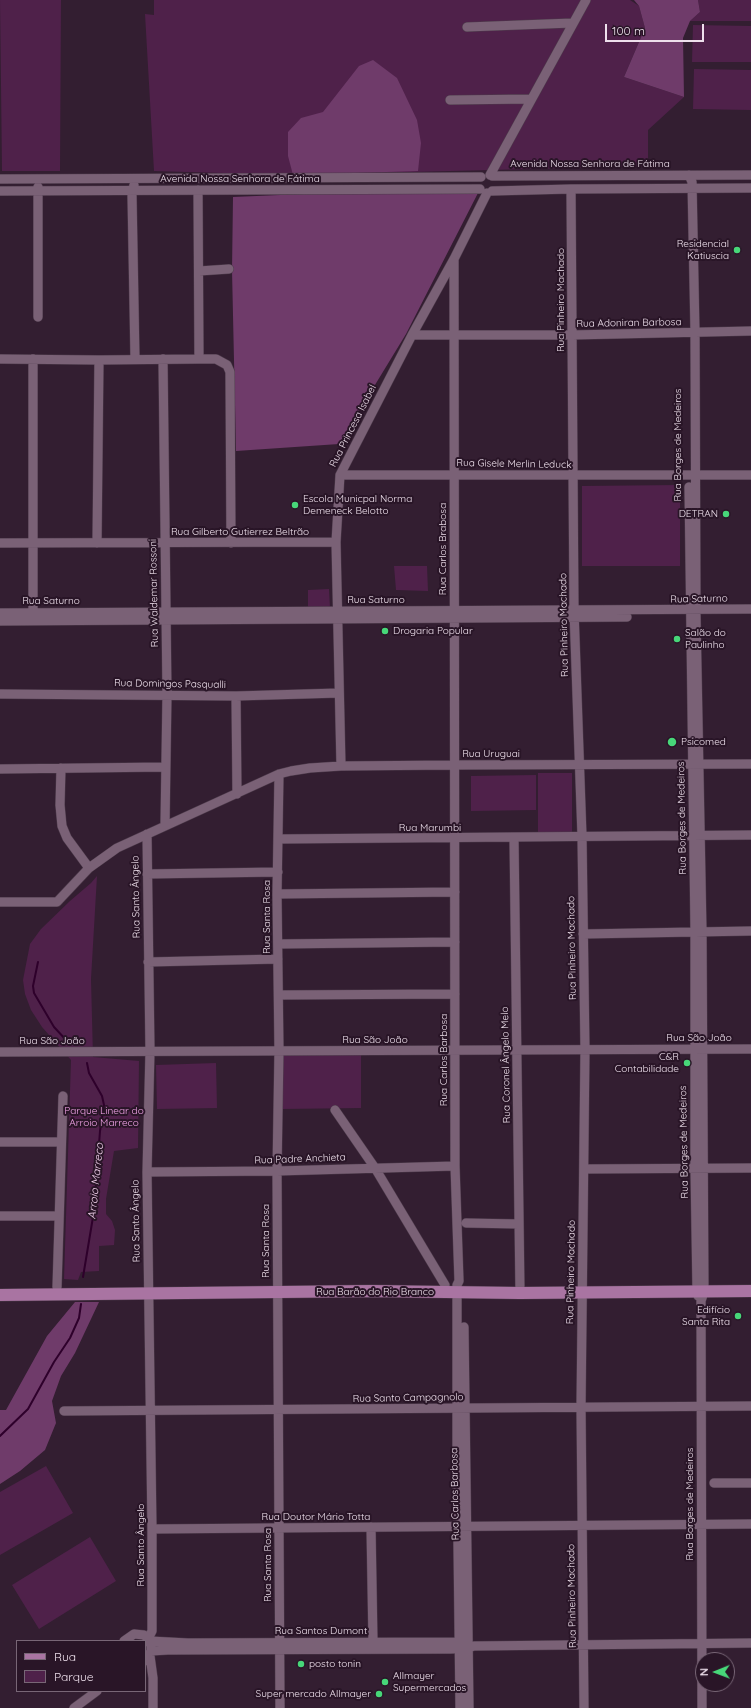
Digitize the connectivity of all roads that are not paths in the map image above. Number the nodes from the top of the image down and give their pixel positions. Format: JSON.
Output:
{"nodes":[{"id":1,"x":586,"y":0,"type":"edge"},
{"id":2,"x":572,"y":23,"type":"junction"},
{"id":3,"x":467,"y":27,"type":"dead end"},
{"id":4,"x":531,"y":98,"type":"junction"},
{"id":5,"x":450,"y":100,"type":"dead end"},
{"id":6,"x":689,"y":175,"type":"junction"},
{"id":7,"x":751,"y":175,"type":"edge"},
{"id":8,"x":488,"y":176,"type":"junction"},
{"id":9,"x":135,"y":178,"type":"junction"},
{"id":10,"x":0,"y":179,"type":"edge"},
{"id":11,"x":38,"y":179,"type":"junction"},
{"id":12,"x":571,"y":188,"type":"junction"},
{"id":13,"x":751,"y":188,"type":"edge"},
{"id":14,"x":690,"y":189,"type":"junction"},
{"id":15,"x":133,"y":190,"type":"junction"},
{"id":16,"x":198,"y":190,"type":"junction"},
{"id":17,"x":0,"y":191,"type":"edge"},
{"id":18,"x":38,"y":191,"type":"junction"},
{"id":19,"x":486,"y":191,"type":"junction"},
{"id":20,"x":454,"y":259,"type":"junction"},
{"id":21,"x":229,"y":269,"type":"dead end"},
{"id":22,"x":199,"y":271,"type":"junction"},
{"id":23,"x":38,"y":317,"type":"dead end"},
{"id":24,"x":692,"y":332,"type":"junction"},
{"id":25,"x":751,"y":332,"type":"edge"},
{"id":26,"x":412,"y":335,"type":"junction"},
{"id":27,"x":453,"y":335,"type":"junction"},
{"id":28,"x":572,"y":335,"type":"junction"},
{"id":29,"x":0,"y":358,"type":"edge"},
{"id":30,"x":33,"y":359,"type":"junction"},
{"id":31,"x":163,"y":359,"type":"junction"},
{"id":32,"x":199,"y":359,"type":"junction"},
{"id":33,"x":99,"y":360,"type":"junction"},
{"id":34,"x":135,"y":360,"type":"junction"},
{"id":35,"x":751,"y":474,"type":"edge"},
{"id":36,"x":340,"y":475,"type":"junction"},
{"id":37,"x":454,"y":475,"type":"junction"},
{"id":38,"x":692,"y":475,"type":"junction"},
{"id":39,"x":573,"y":476,"type":"junction"},
{"id":40,"x":336,"y":542,"type":"junction"},
{"id":41,"x":0,"y":543,"type":"edge"},
{"id":42,"x":34,"y":543,"type":"junction"},
{"id":43,"x":97,"y":543,"type":"junction"},
{"id":44,"x":164,"y":543,"type":"junction"},
{"id":45,"x":230,"y":543,"type":"junction"},
{"id":46,"x":751,"y":610,"type":"edge"},
{"id":47,"x":0,"y":613,"type":"edge"},
{"id":48,"x":693,"y":613,"type":"junction"},
{"id":49,"x":454,"y":614,"type":"junction"},
{"id":50,"x":574,"y":614,"type":"junction"},
{"id":51,"x":338,"y":615,"type":"junction"},
{"id":52,"x":33,"y":616,"type":"junction"},
{"id":53,"x":166,"y":616,"type":"junction"},
{"id":54,"x":751,"y":616,"type":"edge"},
{"id":55,"x":0,"y":621,"type":"edge"},
{"id":56,"x":339,"y":693,"type":"junction"},
{"id":57,"x":0,"y":694,"type":"edge"},
{"id":58,"x":167,"y":694,"type":"junction"},
{"id":59,"x":236,"y":696,"type":"junction"},
{"id":60,"x":751,"y":764,"type":"edge"},
{"id":61,"x":454,"y":765,"type":"junction"},
{"id":62,"x":580,"y":765,"type":"junction"},
{"id":63,"x":695,"y":765,"type":"junction"},
{"id":64,"x":341,"y":766,"type":"junction"},
{"id":65,"x":165,"y":767,"type":"junction"},
{"id":66,"x":61,"y":768,"type":"junction"},
{"id":67,"x":0,"y":769,"type":"edge"},
{"id":68,"x":279,"y":774,"type":"junction"},
{"id":69,"x":237,"y":794,"type":"junction"},
{"id":70,"x":165,"y":826,"type":"junction"},
{"id":71,"x":147,"y":834,"type":"junction"},
{"id":72,"x":696,"y":835,"type":"junction"},
{"id":73,"x":751,"y":835,"type":"edge"},
{"id":74,"x":582,"y":836,"type":"junction"},
{"id":75,"x":514,"y":838,"type":"junction"},
{"id":76,"x":279,"y":839,"type":"junction"},
{"id":77,"x":455,"y":839,"type":"junction"},
{"id":78,"x":89,"y":868,"type":"junction"},
{"id":79,"x":278,"y":872,"type":"junction"},
{"id":80,"x":147,"y":874,"type":"junction"},
{"id":81,"x":455,"y":892,"type":"junction"},
{"id":82,"x":277,"y":894,"type":"junction"},
{"id":83,"x":0,"y":902,"type":"edge"},
{"id":84,"x":698,"y":931,"type":"junction"},
{"id":85,"x":751,"y":931,"type":"edge"},
{"id":86,"x":583,"y":934,"type":"junction"},
{"id":87,"x":455,"y":942,"type":"junction"},
{"id":88,"x":278,"y":944,"type":"junction"},
{"id":89,"x":278,"y":959,"type":"junction"},
{"id":90,"x":148,"y":962,"type":"junction"},
{"id":91,"x":455,"y":994,"type":"junction"},
{"id":92,"x":278,"y":995,"type":"junction"},
{"id":93,"x":751,"y":1048,"type":"edge"},
{"id":94,"x":698,"y":1049,"type":"junction"},
{"id":95,"x":455,"y":1050,"type":"junction"},
{"id":96,"x":517,"y":1050,"type":"junction"},
{"id":97,"x":585,"y":1050,"type":"junction"},
{"id":98,"x":150,"y":1051,"type":"junction"},
{"id":99,"x":279,"y":1051,"type":"junction"},
{"id":100,"x":0,"y":1052,"type":"edge"},
{"id":101,"x":62,"y":1096,"type":"dead end"},
{"id":102,"x":335,"y":1110,"type":"dead end"},
{"id":103,"x":0,"y":1142,"type":"edge"},
{"id":104,"x":61,"y":1142,"type":"junction"},
{"id":105,"x":455,"y":1166,"type":"junction"},
{"id":106,"x":375,"y":1168,"type":"junction"},
{"id":107,"x":699,"y":1168,"type":"junction"},
{"id":108,"x":751,"y":1168,"type":"edge"},
{"id":109,"x":584,"y":1169,"type":"junction"},
{"id":110,"x":277,"y":1171,"type":"junction"},
{"id":111,"x":147,"y":1172,"type":"junction"},
{"id":112,"x":0,"y":1216,"type":"edge"},
{"id":113,"x":59,"y":1216,"type":"junction"},
{"id":114,"x":466,"y":1224,"type":"dead end"},
{"id":115,"x":519,"y":1224,"type":"junction"},
{"id":116,"x":751,"y":1283,"type":"edge"},
{"id":117,"x":445,"y":1285,"type":"junction"},
{"id":118,"x":0,"y":1287,"type":"edge"},
{"id":119,"x":57,"y":1287,"type":"junction"},
{"id":120,"x":460,"y":1287,"type":"junction"},
{"id":121,"x":416,"y":1288,"type":"junction"},
{"id":122,"x":277,"y":1289,"type":"junction"},
{"id":123,"x":520,"y":1289,"type":"junction"},
{"id":124,"x":581,"y":1289,"type":"junction"},
{"id":125,"x":104,"y":1290,"type":"junction"},
{"id":126,"x":148,"y":1290,"type":"junction"},
{"id":127,"x":700,"y":1290,"type":"junction"},
{"id":128,"x":751,"y":1292,"type":"edge"},
{"id":129,"x":0,"y":1295,"type":"edge"},
{"id":130,"x":751,"y":1406,"type":"edge"},
{"id":131,"x":581,"y":1407,"type":"junction"},
{"id":132,"x":701,"y":1407,"type":"junction"},
{"id":133,"x":461,"y":1408,"type":"junction"},
{"id":134,"x":278,"y":1410,"type":"junction"},
{"id":135,"x":64,"y":1411,"type":"dead end"},
{"id":136,"x":150,"y":1411,"type":"junction"},
{"id":137,"x":714,"y":1483,"type":"dead end"},
{"id":138,"x":751,"y":1483,"type":"edge"},
{"id":139,"x":701,"y":1524,"type":"junction"},
{"id":140,"x":751,"y":1524,"type":"edge"},
{"id":141,"x":462,"y":1526,"type":"junction"},
{"id":142,"x":583,"y":1526,"type":"junction"},
{"id":143,"x":371,"y":1527,"type":"junction"},
{"id":144,"x":279,"y":1528,"type":"junction"},
{"id":145,"x":152,"y":1529,"type":"junction"},
{"id":146,"x":151,"y":1607,"type":"junction"},
{"id":147,"x":134,"y":1634,"type":"junction"},
{"id":148,"x":125,"y":1640,"type":"edge"},
{"id":149,"x":149,"y":1640,"type":"junction"},
{"id":150,"x":373,"y":1642,"type":"junction"},
{"id":151,"x":702,"y":1643,"type":"junction"},
{"id":152,"x":751,"y":1643,"type":"edge"},
{"id":153,"x":584,"y":1644,"type":"junction"},
{"id":154,"x":168,"y":1646,"type":"junction"},
{"id":155,"x":280,"y":1646,"type":"junction"},
{"id":156,"x":465,"y":1646,"type":"junction"},
{"id":157,"x":149,"y":1656,"type":"edge"},
{"id":158,"x":146,"y":1668,"type":"edge"},
{"id":159,"x":153,"y":1678,"type":"junction"},
{"id":160,"x":96,"y":1692,"type":"edge"},
{"id":161,"x":104,"y":1692,"type":"edge"},
{"id":162,"x":74,"y":1708,"type":"edge"},
{"id":163,"x":84,"y":1708,"type":"edge"},
{"id":164,"x":154,"y":1708,"type":"edge"},
{"id":165,"x":280,"y":1708,"type":"edge"},
{"id":166,"x":460,"y":1708,"type":"edge"},
{"id":167,"x":468,"y":1708,"type":"edge"},
{"id":168,"x":584,"y":1708,"type":"edge"},
{"id":169,"x":702,"y":1708,"type":"edge"}],
"edges":[{"from":1,"to":2,"type":"street"},
{"from":2,"to":3,"type":"street"},
{"from":2,"to":4,"type":"street"},
{"from":4,"to":5,"type":"street"},
{"from":4,"to":8,"type":"street"},
{"from":6,"to":7,"type":"street","name":"Avenida Nossa Senhora de Fátima"},
{"from":6,"to":8,"type":"street","name":"Avenida Nossa Senhora de Fátima"},
{"from":6,"to":14,"type":"street"},
{"from":8,"to":9,"type":"street","name":"Avenida Nossa Senhora de Fátima"},
{"from":8,"to":19,"type":"street"},
{"from":8,"to":19,"type":"street"},
{"from":9,"to":11,"type":"street","name":"Avenida Nossa Senhora de Fátima"},
{"from":9,"to":15,"type":"street"},
{"from":10,"to":11,"type":"street","name":"Avenida Nossa Senhora de Fátima"},
{"from":11,"to":18,"type":"street"},
{"from":12,"to":14,"type":"street","name":"Avenida Nossa Senhora de Fátima"},
{"from":12,"to":19,"type":"street","name":"Avenida Nossa Senhora de Fátima"},
{"from":12,"to":28,"type":"street","name":"Rua Pinheiro Machado"},
{"from":13,"to":14,"type":"street","name":"Avenida Nossa Senhora de Fátima"},
{"from":14,"to":24,"type":"street","name":"Rua Borges de Medeiros"},
{"from":15,"to":16,"type":"street","name":"Avenida Nossa Senhora de Fátima"},
{"from":15,"to":18,"type":"street","name":"Avenida Nossa Senhora de Fátima"},
{"from":15,"to":34,"type":"street"},
{"from":16,"to":19,"type":"street","name":"Avenida Nossa Senhora de Fátima"},
{"from":16,"to":22,"type":"street"},
{"from":17,"to":18,"type":"street","name":"Avenida Nossa Senhora de Fátima"},
{"from":18,"to":23,"type":"street"},
{"from":19,"to":20,"type":"street","name":"Rua Princesa Isabel"},
{"from":20,"to":26,"type":"street","name":"Rua Princesa Isabel"},
{"from":20,"to":27,"type":"street","name":"Rua Carlos Brabosa"},
{"from":21,"to":22,"type":"street"},
{"from":22,"to":32,"type":"street"},
{"from":24,"to":25,"type":"street","name":"Rua Adoniran Barbosa"},
{"from":24,"to":28,"type":"street","name":"Rua Adoniran Barbosa"},
{"from":24,"to":38,"type":"street","name":"Rua Borges de Medeiros"},
{"from":26,"to":27,"type":"street","name":"Rua Adoniran Barbosa"},
{"from":26,"to":36,"type":"street","name":"Rua Princesa Isabel"},
{"from":27,"to":28,"type":"street","name":"Rua Adoniran Barbosa"},
{"from":27,"to":37,"type":"street","name":"Rua Carlos Brabosa"},
{"from":28,"to":39,"type":"street","name":"Rua Pinheiro Machado"},
{"from":29,"to":30,"type":"street"},
{"from":30,"to":33,"type":"street"},
{"from":30,"to":42,"type":"street"},
{"from":31,"to":32,"type":"street"},
{"from":31,"to":34,"type":"street"},
{"from":31,"to":44,"type":"street","name":"Rua Waldemar Rossoni"},
{"from":32,"to":45,"type":"street"},
{"from":33,"to":34,"type":"street"},
{"from":33,"to":43,"type":"street"},
{"from":35,"to":38,"type":"street","name":"Rua Gisele Merlin Leduck"},
{"from":36,"to":37,"type":"street","name":"Rua Gisele Merlin Leduck"},
{"from":36,"to":40,"type":"street","name":"Rua Princesa Isabel"},
{"from":37,"to":39,"type":"street","name":"Rua Gisele Merlin Leduck"},
{"from":37,"to":49,"type":"street","name":"Rua Carlos Brabosa"},
{"from":38,"to":39,"type":"street","name":"Rua Gisele Merlin Leduck"},
{"from":38,"to":48,"type":"street","name":"Rua Borges de Medeiros"},
{"from":39,"to":50,"type":"street","name":"Rua Pinheiro Machado"},
{"from":40,"to":45,"type":"street","name":"Rua Gilberto Gutierrez Beltrão"},
{"from":40,"to":51,"type":"street","name":"Rua Princesa Isabel"},
{"from":41,"to":42,"type":"street","name":"Rua Gilberto Gutierrez Beltrão"},
{"from":42,"to":43,"type":"street","name":"Rua Gilberto Gutierrez Beltrão"},
{"from":42,"to":52,"type":"street"},
{"from":43,"to":44,"type":"street","name":"Rua Gilberto Gutierrez Beltrão"},
{"from":44,"to":45,"type":"street","name":"Rua Gilberto Gutierrez Beltrão"},
{"from":44,"to":53,"type":"street","name":"Rua Waldemar Rossoni"},
{"from":46,"to":48,"type":"street","name":"Rua Saturno"},
{"from":47,"to":52,"type":"street","name":"Rua Saturno"},
{"from":48,"to":50,"type":"street","name":"Rua Saturno"},
{"from":48,"to":54,"type":"street","name":"Rua Saturno"},
{"from":48,"to":63,"type":"street","name":"Rua Borges de Medeiros"},
{"from":49,"to":50,"type":"street","name":"Rua Saturno"},
{"from":49,"to":51,"type":"street","name":"Rua Saturno"},
{"from":49,"to":61,"type":"street","name":"Rua Carlos Brabosa"},
{"from":50,"to":62,"type":"street","name":"Rua Pinheiro Machado"},
{"from":51,"to":53,"type":"street","name":"Rua Saturno"},
{"from":51,"to":56,"type":"street","name":"Rua Princesa Isabel"},
{"from":52,"to":53,"type":"street","name":"Rua Saturno"},
{"from":52,"to":55,"type":"street","name":"Rua Saturno"},
{"from":53,"to":58,"type":"street","name":"Rua Waldemar Rossoni"},
{"from":56,"to":59,"type":"street","name":"Rua Domingos Pasqualli"},
{"from":56,"to":64,"type":"street","name":"Rua Princesa Isabel"},
{"from":57,"to":58,"type":"street","name":"Rua Domingos Pasqualli"},
{"from":58,"to":59,"type":"street","name":"Rua Domingos Pasqualli"},
{"from":58,"to":65,"type":"street","name":"Rua Waldemar Rossoni"},
{"from":59,"to":69,"type":"street"},
{"from":60,"to":63,"type":"street","name":"Rua Uruguai"},
{"from":61,"to":62,"type":"street","name":"Rua Uruguai"},
{"from":61,"to":64,"type":"street","name":"Rua Uruguai"},
{"from":61,"to":77,"type":"street","name":"Rua Carlos Brabosa"},
{"from":62,"to":63,"type":"street","name":"Rua Uruguai"},
{"from":62,"to":74,"type":"street","name":"Rua Pinheiro Machado"},
{"from":63,"to":72,"type":"street","name":"Rua Borges de Medeiros"},
{"from":64,"to":68,"type":"street","name":"Rua Uruguai"},
{"from":65,"to":66,"type":"street"},
{"from":65,"to":70,"type":"street","name":"Rua Waldemar Rossoni"},
{"from":66,"to":67,"type":"street"},
{"from":66,"to":78,"type":"street"},
{"from":68,"to":69,"type":"street","name":"Rua Uruguai"},
{"from":68,"to":76,"type":"street","name":"Rua Santa Rosa"},
{"from":69,"to":70,"type":"street","name":"Rua Uruguai"},
{"from":70,"to":71,"type":"street","name":"Rua Uruguai"},
{"from":71,"to":78,"type":"street","name":"Rua Uruguai"},
{"from":71,"to":80,"type":"street","name":"Rua Santo Ângelo"},
{"from":72,"to":73,"type":"street","name":"Rua Marumbi"},
{"from":72,"to":74,"type":"street","name":"Rua Marumbi"},
{"from":72,"to":84,"type":"street","name":"Rua Borges de Medeiros"},
{"from":74,"to":75,"type":"street","name":"Rua Marumbi"},
{"from":74,"to":86,"type":"street","name":"Rua Pinheiro Machado"},
{"from":75,"to":77,"type":"street","name":"Rua Marumbi"},
{"from":75,"to":96,"type":"street","name":"Rua Coronel Ângelo Melo"},
{"from":76,"to":77,"type":"street","name":"Rua Marumbi"},
{"from":76,"to":79,"type":"street","name":"Rua Santa Rosa"},
{"from":77,"to":81,"type":"street","name":"Rua Carlos Barbosa"},
{"from":78,"to":83,"type":"street","name":"Rua Uruguai"},
{"from":79,"to":80,"type":"street"},
{"from":79,"to":82,"type":"street","name":"Rua Santa Rosa"},
{"from":80,"to":90,"type":"street","name":"Rua Santo Ângelo"},
{"from":81,"to":82,"type":"street"},
{"from":81,"to":87,"type":"street","name":"Rua Carlos Barbosa"},
{"from":82,"to":88,"type":"street","name":"Rua Santa Rosa"},
{"from":84,"to":85,"type":"street"},
{"from":84,"to":86,"type":"street"},
{"from":84,"to":94,"type":"street","name":"Rua Borges de Medeiros"},
{"from":86,"to":97,"type":"street","name":"Rua Pinheiro Machado"},
{"from":87,"to":88,"type":"street"},
{"from":87,"to":91,"type":"street","name":"Rua Carlos Barbosa"},
{"from":88,"to":89,"type":"street","name":"Rua Santa Rosa"},
{"from":89,"to":90,"type":"street"},
{"from":89,"to":92,"type":"street","name":"Rua Santa Rosa"},
{"from":90,"to":98,"type":"street","name":"Rua Santo Ângelo"},
{"from":91,"to":92,"type":"street"},
{"from":91,"to":95,"type":"street","name":"Rua Carlos Barbosa"},
{"from":92,"to":99,"type":"street","name":"Rua Santa Rosa"},
{"from":93,"to":94,"type":"street","name":"Rua São João"},
{"from":94,"to":97,"type":"street","name":"Rua São João"},
{"from":94,"to":107,"type":"street","name":"Rua Borges de Medeiros"},
{"from":95,"to":96,"type":"street","name":"Rua São João"},
{"from":95,"to":99,"type":"street","name":"Rua São João"},
{"from":95,"to":105,"type":"street","name":"Rua Carlos Barbosa"},
{"from":96,"to":97,"type":"street","name":"Rua São João"},
{"from":96,"to":115,"type":"street","name":"Rua Coronel Ângelo Melo"},
{"from":97,"to":109,"type":"street","name":"Rua Pinheiro Machado"},
{"from":98,"to":99,"type":"street","name":"Rua São João"},
{"from":98,"to":100,"type":"street","name":"Rua São João"},
{"from":98,"to":111,"type":"street","name":"Rua Santo Ângelo"},
{"from":99,"to":110,"type":"street","name":"Rua Santa Rosa"},
{"from":101,"to":104,"type":"street"},
{"from":102,"to":106,"type":"street"},
{"from":103,"to":104,"type":"street"},
{"from":104,"to":113,"type":"street"},
{"from":105,"to":106,"type":"street","name":"Rua Padre Anchieta"},
{"from":105,"to":120,"type":"street","name":"Rua Carlos Barbosa"},
{"from":106,"to":110,"type":"street","name":"Rua Padre Anchieta"},
{"from":106,"to":117,"type":"street"},
{"from":107,"to":108,"type":"street"},
{"from":107,"to":109,"type":"street"},
{"from":107,"to":127,"type":"street","name":"Rua Borges de Medeiros"},
{"from":109,"to":124,"type":"street","name":"Rua Pinheiro Machado"},
{"from":110,"to":111,"type":"street","name":"Rua Padre Anchieta"},
{"from":110,"to":122,"type":"street","name":"Rua Santa Rosa"},
{"from":111,"to":126,"type":"street","name":"Rua Santo Ângelo"},
{"from":112,"to":113,"type":"street"},
{"from":113,"to":119,"type":"street"},
{"from":114,"to":115,"type":"street"},
{"from":115,"to":123,"type":"street","name":"Rua Coronel Ângelo Melo"},
{"from":116,"to":127,"type":"main road","name":"Rua Barão do Rio Branco"},
{"from":117,"to":120,"type":"main road","name":"Rua Barão do Rio Branco"},
{"from":117,"to":121,"type":"main road","name":"Rua Barão do Rio Branco"},
{"from":118,"to":119,"type":"main road","name":"Rua Barão do Rio Branco"},
{"from":119,"to":125,"type":"main road","name":"Rua Barão do Rio Branco"},
{"from":120,"to":121,"type":"main road","name":"Rua Barão do Rio Branco"},
{"from":120,"to":123,"type":"main road","name":"Rua Barão do Rio Branco"},
{"from":120,"to":133,"type":"street","name":"Rua Carlos Barbosa"},
{"from":121,"to":122,"type":"main road","name":"Rua Barão do Rio Branco"},
{"from":122,"to":126,"type":"main road","name":"Rua Barão do Rio Branco"},
{"from":122,"to":134,"type":"street","name":"Rua Santa Rosa"},
{"from":123,"to":124,"type":"main road","name":"Rua Barão do Rio Branco"},
{"from":124,"to":127,"type":"main road","name":"Rua Barão do Rio Branco"},
{"from":124,"to":131,"type":"street","name":"Rua Pinheiro Machado"},
{"from":125,"to":126,"type":"main road","name":"Rua Barão do Rio Branco"},
{"from":125,"to":129,"type":"main road","name":"Rua Barão do Rio Branco"},
{"from":126,"to":136,"type":"street","name":"Rua Santo Ângelo"},
{"from":127,"to":128,"type":"main road","name":"Rua Barão do Rio Branco"},
{"from":127,"to":132,"type":"street","name":"Rua Borges de Medeiros"},
{"from":130,"to":132,"type":"street","name":"Rua Santo Campagnolo"},
{"from":131,"to":132,"type":"street","name":"Rua Santo Campagnolo"},
{"from":131,"to":133,"type":"street","name":"Rua Santo Campagnolo"},
{"from":131,"to":142,"type":"street","name":"Rua Pinheiro Machado"},
{"from":132,"to":139,"type":"street","name":"Rua Borges de Medeiros"},
{"from":133,"to":134,"type":"street","name":"Rua Santo Campagnolo"},
{"from":133,"to":141,"type":"street","name":"Rua Carlos Barbosa"},
{"from":134,"to":136,"type":"street","name":"Rua Santo Campagnolo"},
{"from":134,"to":144,"type":"street","name":"Rua Santa Rosa"},
{"from":135,"to":136,"type":"street","name":"Rua Santo Campagnolo"},
{"from":136,"to":145,"type":"street","name":"Rua Santo Ângelo"},
{"from":137,"to":138,"type":"street"},
{"from":139,"to":140,"type":"street","name":"Rua Doutor Mário Totta"},
{"from":139,"to":142,"type":"street","name":"Rua Doutor Mário Totta"},
{"from":139,"to":151,"type":"street","name":"Rua Borges de Medeiros"},
{"from":141,"to":142,"type":"street","name":"Rua Doutor Mário Totta"},
{"from":141,"to":143,"type":"street","name":"Rua Doutor Mário Totta"},
{"from":141,"to":156,"type":"street","name":"Rua Carlos Barbosa"},
{"from":142,"to":153,"type":"street","name":"Rua Pinheiro Machado"},
{"from":143,"to":144,"type":"street","name":"Rua Doutor Mário Totta"},
{"from":143,"to":150,"type":"street"},
{"from":144,"to":145,"type":"street","name":"Rua Doutor Mário Totta"},
{"from":144,"to":155,"type":"street","name":"Rua Santa Rosa"},
{"from":145,"to":146,"type":"street","name":"Rua Santo Ângelo"},
{"from":146,"to":147,"type":"street"},
{"from":146,"to":149,"type":"street"},
{"from":147,"to":148,"type":"street"},
{"from":147,"to":149,"type":"street"},
{"from":149,"to":154,"type":"street"},
{"from":149,"to":157,"type":"street"},
{"from":150,"to":155,"type":"street","name":"Rua Santos Dumont"},
{"from":150,"to":156,"type":"street","name":"Rua Santos Dumont"},
{"from":151,"to":152,"type":"street","name":"Rua Santos Dumont"},
{"from":151,"to":153,"type":"street","name":"Rua Santos Dumont"},
{"from":151,"to":169,"type":"street","name":"Rua Borges de Medeiros"},
{"from":153,"to":156,"type":"street","name":"Rua Santos Dumont"},
{"from":153,"to":168,"type":"street","name":"Rua Pinheiro Machado"},
{"from":154,"to":155,"type":"street","name":"Rua Santos Dumont"},
{"from":154,"to":157,"type":"street"},
{"from":155,"to":156,"type":"street","name":"Rua Santos Dumont"},
{"from":155,"to":165,"type":"street","name":"Rua Santa Rosa"},
{"from":156,"to":166,"type":"street","name":"Rua Carlos Barbosa"},
{"from":156,"to":167,"type":"street","name":"Rua Carlos Barbosa"},
{"from":157,"to":159,"type":"street"},
{"from":158,"to":159,"type":"street"},
{"from":159,"to":164,"type":"street"},
{"from":160,"to":162,"type":"street"},
{"from":161,"to":163,"type":"street"}]}
